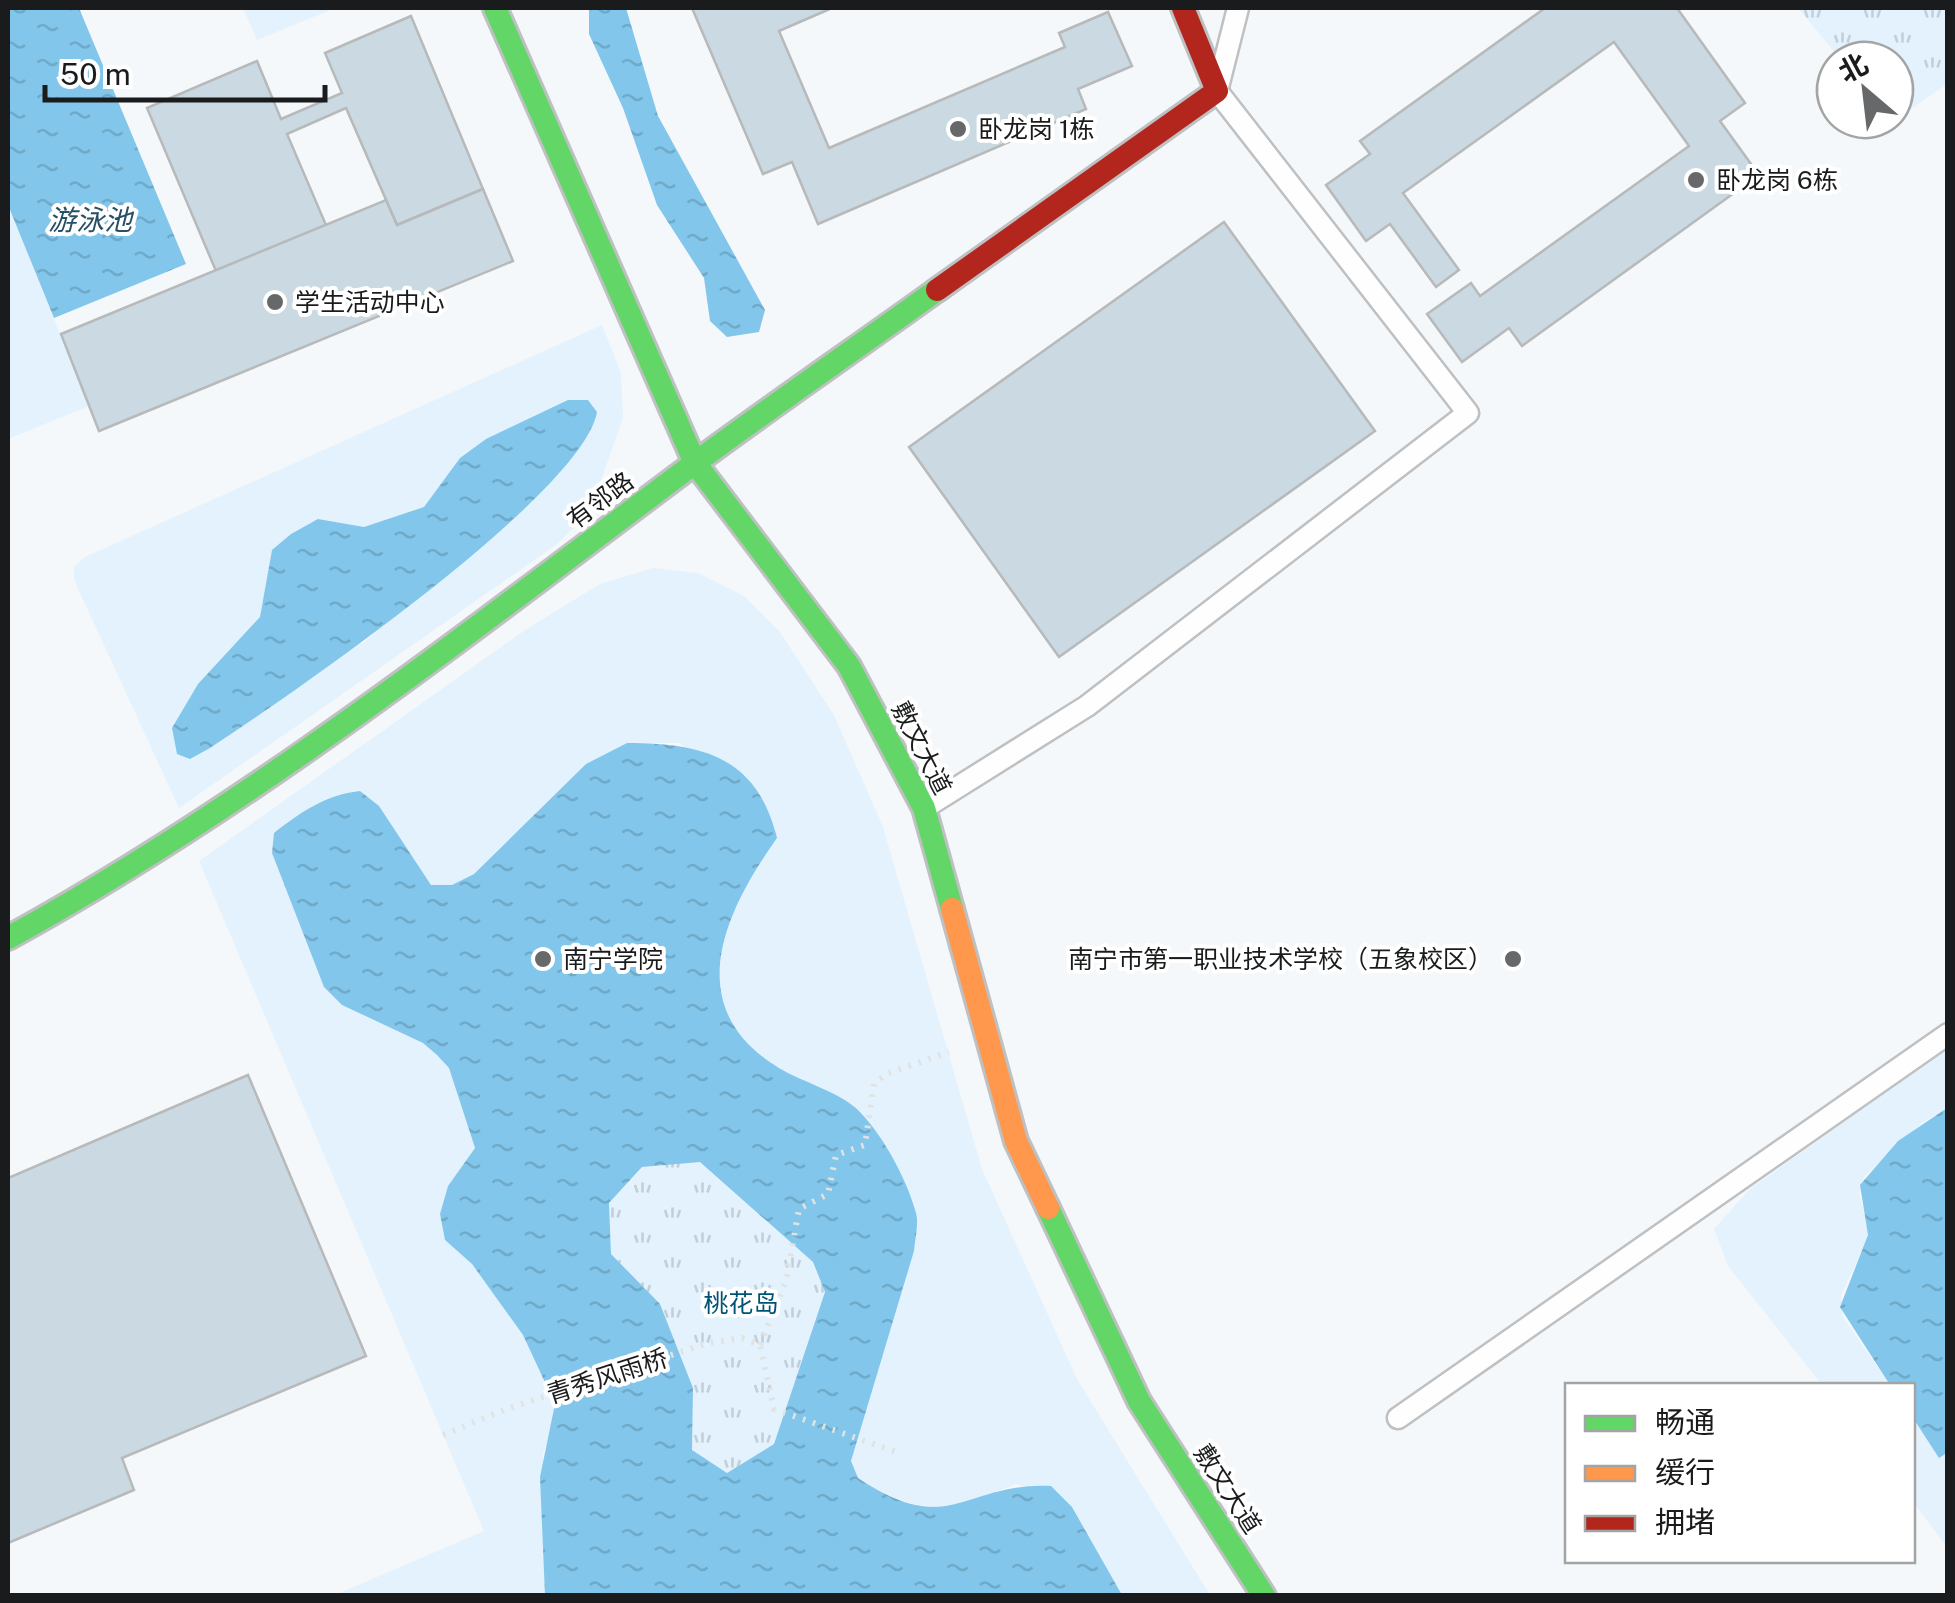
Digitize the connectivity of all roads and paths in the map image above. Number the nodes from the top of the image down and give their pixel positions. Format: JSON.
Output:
{"nodes":[{"id":1,"x":495,"y":8,"type":"edge"},
{"id":2,"x":1183,"y":8,"type":"edge"},
{"id":3,"x":1238,"y":8,"type":"edge"},
{"id":4,"x":1217,"y":91,"type":"junction"},
{"id":5,"x":695,"y":462,"type":"junction"},
{"id":6,"x":924,"y":808,"type":"junction"},
{"id":7,"x":8,"y":938,"type":"edge"},
{"id":8,"x":1948,"y":1034,"type":"edge"},
{"id":9,"x":988,"y":1038,"type":"junction"},
{"id":10,"x":760,"y":1345,"type":"junction"},
{"id":11,"x":1398,"y":1418,"type":"dead end"},
{"id":12,"x":443,"y":1435,"type":"dead end"},
{"id":13,"x":896,"y":1452,"type":"dead end"},
{"id":14,"x":1264,"y":1596,"type":"edge"}],
"edges":[{"from":1,"to":5,"type":"street","name":"敷文大道"},
{"from":2,"to":4,"type":"street"},
{"from":3,"to":4,"type":"lane"},
{"from":4,"to":5,"type":"street","name":"有邻路"},
{"from":4,"to":6,"type":"lane"},
{"from":5,"to":6,"type":"street","name":"敷文大道"},
{"from":5,"to":7,"type":"street","name":"有邻路"},
{"from":6,"to":9,"type":"street","name":"敷文大道"},
{"from":8,"to":11,"type":"lane"},
{"from":9,"to":10,"type":"path"},
{"from":9,"to":14,"type":"street","name":"敷文大道"},
{"from":10,"to":12,"type":"path","name":"青秀风雨桥"},
{"from":10,"to":13,"type":"path"}]}
